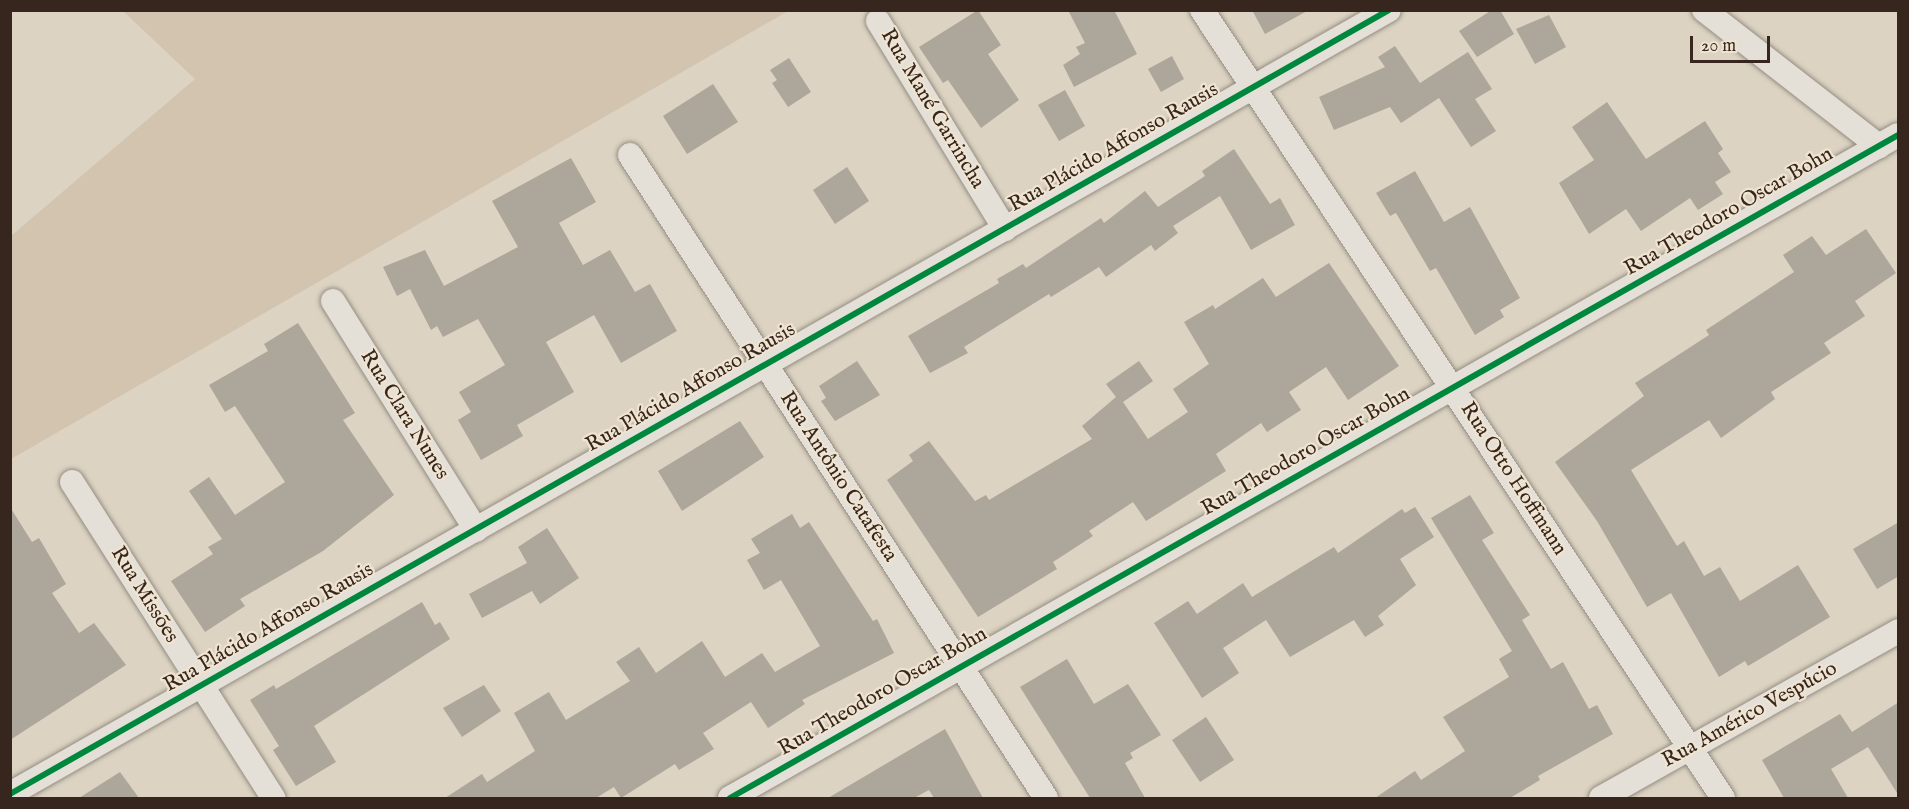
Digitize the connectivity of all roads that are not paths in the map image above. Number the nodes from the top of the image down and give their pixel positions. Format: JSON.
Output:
{"nodes":[{"id":1,"x":1202,"y":10,"type":"edge"},
{"id":2,"x":1389,"y":10,"type":"edge"},
{"id":3,"x":1704,"y":10,"type":"edge"},
{"id":4,"x":878,"y":21,"type":"dead end"},
{"id":5,"x":1253,"y":88,"type":"junction"},
{"id":6,"x":1889,"y":140,"type":"edge"},
{"id":7,"x":630,"y":155,"type":"dead end"},
{"id":8,"x":1005,"y":229,"type":"junction"},
{"id":9,"x":333,"y":301,"type":"dead end"},
{"id":10,"x":765,"y":365,"type":"junction"},
{"id":11,"x":1452,"y":388,"type":"junction"},
{"id":12,"x":72,"y":482,"type":"dead end"},
{"id":13,"x":476,"y":530,"type":"junction"},
{"id":14,"x":1899,"y":631,"type":"edge"},
{"id":15,"x":961,"y":667,"type":"junction"},
{"id":16,"x":201,"y":685,"type":"junction"},
{"id":17,"x":1690,"y":749,"type":"junction"},
{"id":18,"x":10,"y":794,"type":"edge"},
{"id":19,"x":273,"y":798,"type":"edge"},
{"id":20,"x":730,"y":798,"type":"edge"},
{"id":21,"x":1046,"y":798,"type":"edge"},
{"id":22,"x":1601,"y":798,"type":"edge"},
{"id":23,"x":1723,"y":798,"type":"edge"}],
"edges":[{"from":1,"to":5,"type":"street","name":"Rua Otto Hoffmann"},
{"from":2,"to":5,"type":"street","name":"Rua Plácido Affonso Rausis"},
{"from":3,"to":6,"type":"street"},
{"from":4,"to":8,"type":"street","name":"Rua Mané Garrincha"},
{"from":5,"to":8,"type":"street","name":"Rua Plácido Affonso Rausis"},
{"from":5,"to":11,"type":"street","name":"Rua Otto Hoffmann"},
{"from":6,"to":11,"type":"street","name":"Rua Theodoro Oscar Bohn"},
{"from":7,"to":10,"type":"street","name":"Rua Antônio Catafesta"},
{"from":8,"to":10,"type":"street","name":"Rua Plácido Affonso Rausis"},
{"from":9,"to":13,"type":"street","name":"Rua Clara Nunes"},
{"from":10,"to":13,"type":"street","name":"Rua Plácido Affonso Rausis"},
{"from":10,"to":15,"type":"street","name":"Rua Antônio Catafesta"},
{"from":11,"to":15,"type":"street","name":"Rua Theodoro Oscar Bohn"},
{"from":11,"to":17,"type":"street","name":"Rua Otto Hoffmann"},
{"from":12,"to":16,"type":"street","name":"Rua Missões"},
{"from":13,"to":16,"type":"street","name":"Rua Plácido Affonso Rausis"},
{"from":14,"to":17,"type":"street","name":"Rua Américo Vespúcio"},
{"from":15,"to":20,"type":"street","name":"Rua Theodoro Oscar Bohn"},
{"from":15,"to":21,"type":"street","name":"Rua Antônio Catafesta"},
{"from":16,"to":18,"type":"street","name":"Rua Plácido Affonso Rausis"},
{"from":16,"to":19,"type":"street","name":"Rua Missões"},
{"from":17,"to":22,"type":"street","name":"Rua Américo Vespúcio"},
{"from":17,"to":23,"type":"street","name":"Rua Otto Hoffmann"}]}
